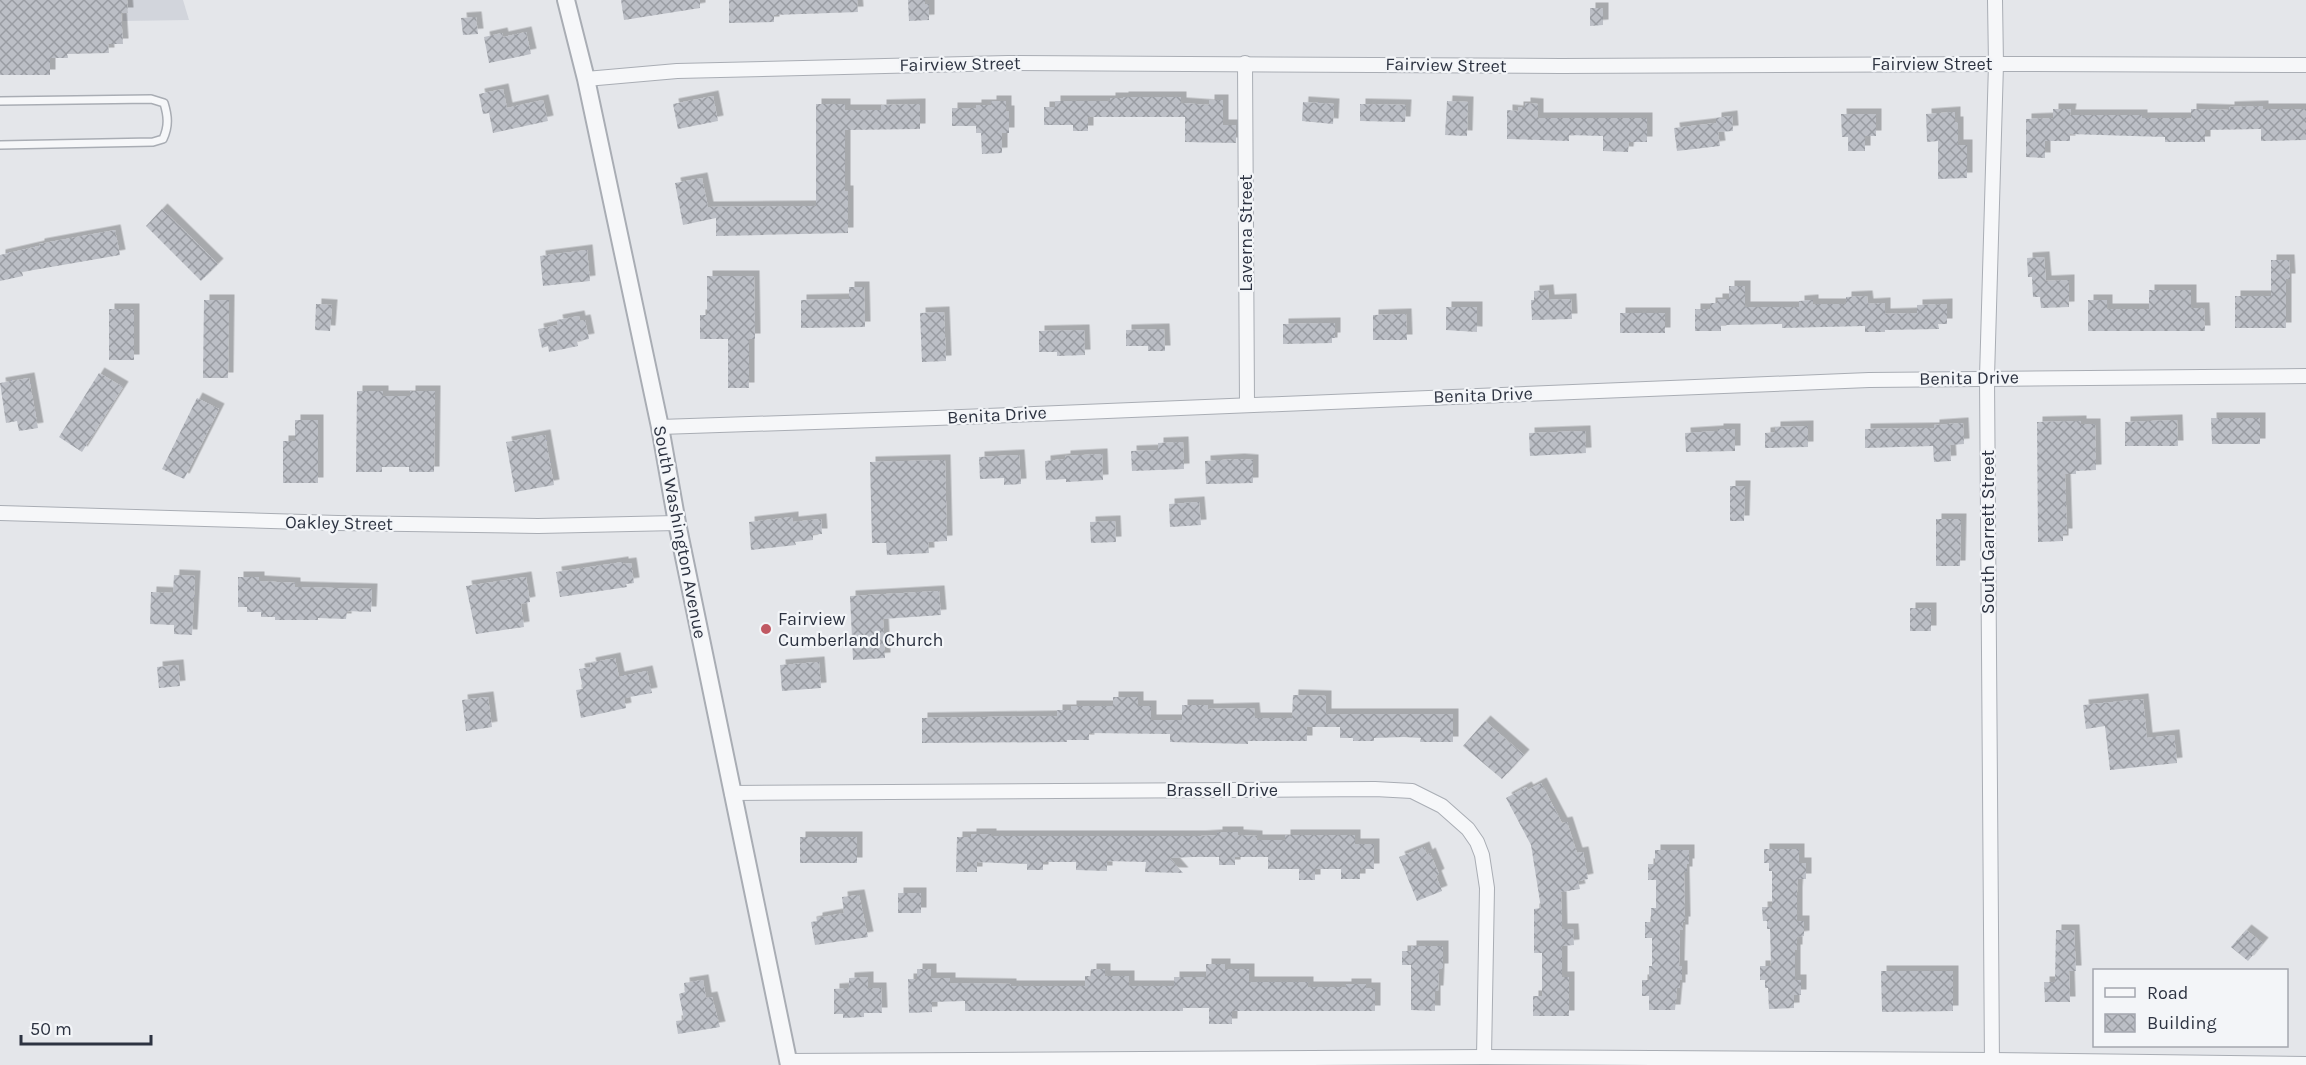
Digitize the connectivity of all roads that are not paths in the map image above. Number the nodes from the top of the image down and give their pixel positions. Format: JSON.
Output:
{"nodes":[{"id":1,"x":566,"y":0,"type":"edge"},
{"id":2,"x":1995,"y":0,"type":"edge"},
{"id":3,"x":1245,"y":63,"type":"junction"},
{"id":4,"x":1996,"y":64,"type":"junction"},
{"id":5,"x":2306,"y":65,"type":"edge"},
{"id":6,"x":586,"y":79,"type":"junction"},
{"id":7,"x":0,"y":101,"type":"edge"},
{"id":8,"x":0,"y":145,"type":"edge"},
{"id":9,"x":2306,"y":376,"type":"edge"},
{"id":10,"x":1987,"y":378,"type":"junction"},
{"id":11,"x":1247,"y":404,"type":"junction"},
{"id":12,"x":660,"y":427,"type":"junction"},
{"id":13,"x":0,"y":513,"type":"edge"},
{"id":14,"x":677,"y":523,"type":"junction"},
{"id":15,"x":732,"y":793,"type":"junction"},
{"id":16,"x":1484,"y":1057,"type":"junction"},
{"id":17,"x":1992,"y":1062,"type":"edge"},
{"id":18,"x":789,"y":1063,"type":"edge"},
{"id":19,"x":2306,"y":1064,"type":"edge"}],
"edges":[{"from":1,"to":6,"type":"street","name":"South Washington Avenue"},
{"from":2,"to":4,"type":"street","name":"South Garrett Street"},
{"from":3,"to":4,"type":"street","name":"Fairview Street"},
{"from":3,"to":6,"type":"street","name":"Fairview Street"},
{"from":3,"to":11,"type":"street","name":"Laverna Street"},
{"from":4,"to":5,"type":"street","name":"Fairview Street"},
{"from":4,"to":10,"type":"street","name":"South Garrett Street"},
{"from":6,"to":12,"type":"street","name":"South Washington Avenue"},
{"from":7,"to":8,"type":"lane"},
{"from":9,"to":10,"type":"street","name":"Benita Drive"},
{"from":10,"to":11,"type":"street","name":"Benita Drive"},
{"from":10,"to":17,"type":"street","name":"South Garrett Street"},
{"from":11,"to":12,"type":"street","name":"Benita Drive"},
{"from":12,"to":14,"type":"street","name":"South Washington Avenue"},
{"from":13,"to":14,"type":"street","name":"Oakley Street"},
{"from":14,"to":15,"type":"street","name":"South Washington Avenue"},
{"from":15,"to":16,"type":"street","name":"Brassell Drive"},
{"from":15,"to":18,"type":"street","name":"South Washington Avenue"},
{"from":16,"to":17,"type":"street"},
{"from":16,"to":18,"type":"street"},
{"from":17,"to":19,"type":"street"}]}
